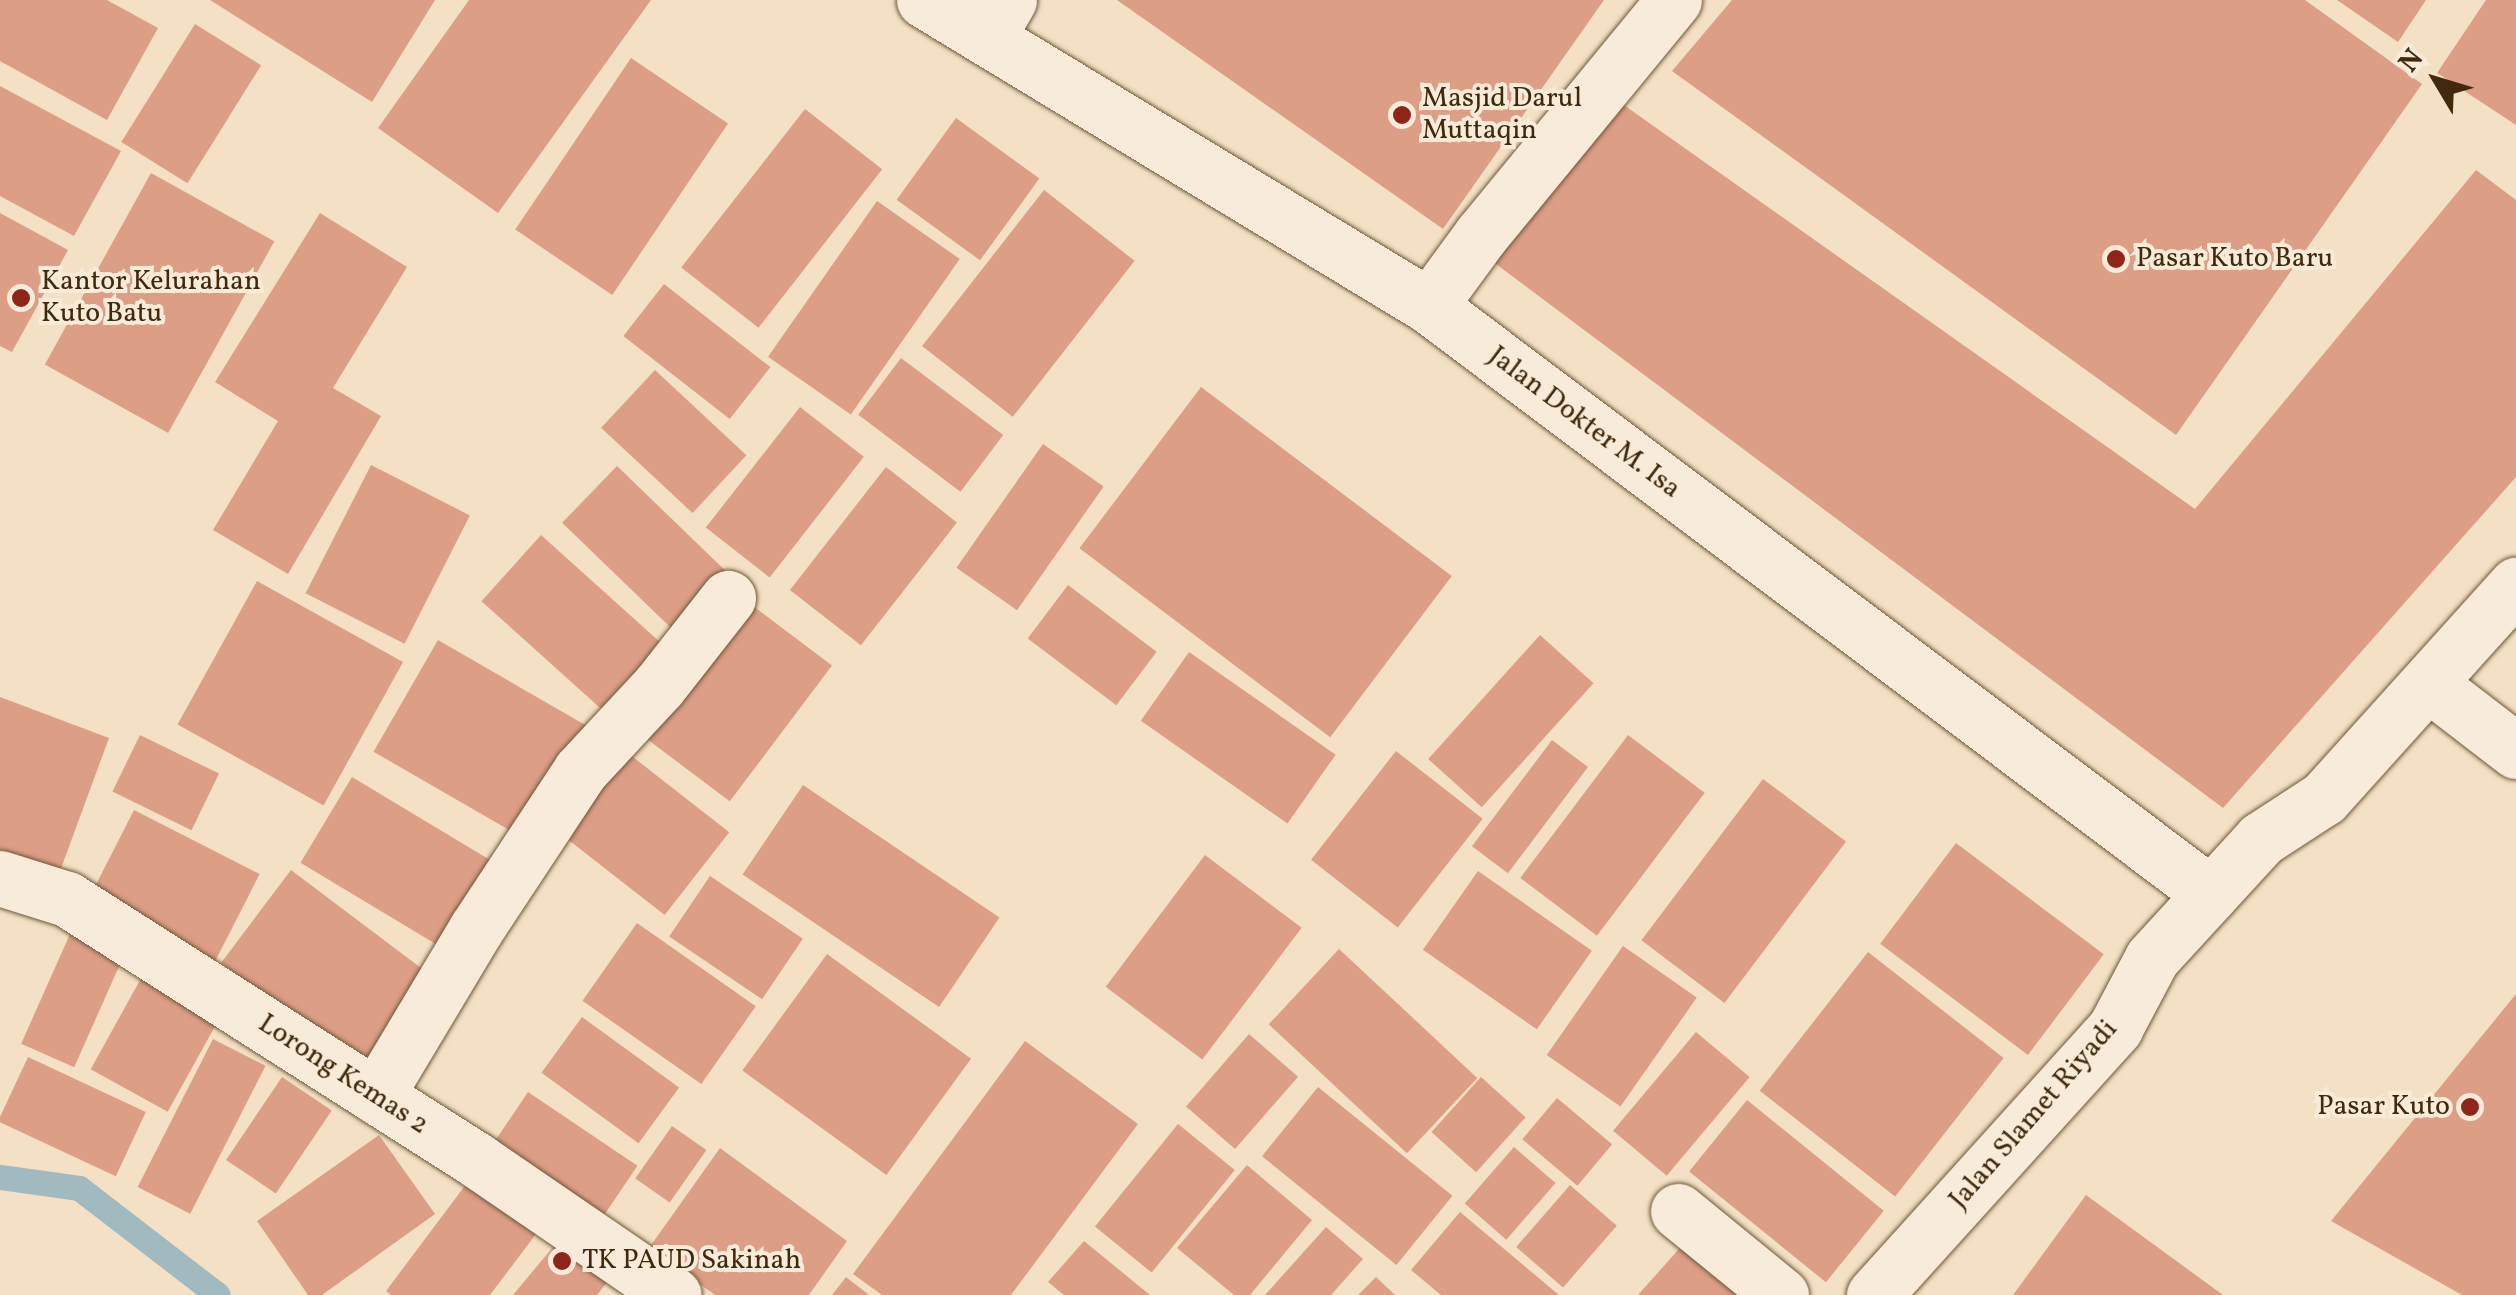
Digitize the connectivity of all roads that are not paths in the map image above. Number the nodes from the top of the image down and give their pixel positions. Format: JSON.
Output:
{"nodes":[{"id":1,"x":924,"y":0,"type":"edge"},
{"id":2,"x":1674,"y":0,"type":"edge"},
{"id":3,"x":998,"y":19,"type":"edge"},
{"id":4,"x":1429,"y":306,"type":"junction"},
{"id":5,"x":2516,"y":585,"type":"edge"},
{"id":6,"x":728,"y":598,"type":"dead end"},
{"id":7,"x":2429,"y":684,"type":"junction"},
{"id":8,"x":2516,"y":751,"type":"edge"},
{"id":9,"x":2324,"y":798,"type":"junction"},
{"id":10,"x":0,"y":878,"type":"edge"},
{"id":11,"x":2211,"y":894,"type":"junction"},
{"id":12,"x":2114,"y":1028,"type":"junction"},
{"id":13,"x":376,"y":1096,"type":"junction"},
{"id":14,"x":1678,"y":1211,"type":"dead end"},
{"id":15,"x":674,"y":1295,"type":"edge"},
{"id":16,"x":1781,"y":1295,"type":"edge"},
{"id":17,"x":1874,"y":1295,"type":"edge"}],
"edges":[{"from":1,"to":3,"type":"street","name":"Jalan Dokter M. Isa"},
{"from":2,"to":4,"type":"street"},
{"from":3,"to":4,"type":"street","name":"Jalan Dokter M. Isa"},
{"from":4,"to":11,"type":"street","name":"Jalan Dokter M. Isa"},
{"from":5,"to":7,"type":"street","name":"Jalan Slamet Riyadi"},
{"from":6,"to":13,"type":"street"},
{"from":7,"to":8,"type":"street"},
{"from":7,"to":9,"type":"street","name":"Jalan Slamet Riyadi"},
{"from":9,"to":11,"type":"street","name":"Jalan Slamet Riyadi"},
{"from":9,"to":12,"type":"street"},
{"from":10,"to":13,"type":"street","name":"Lorong Kemas 2"},
{"from":11,"to":12,"type":"street","name":"Jalan Slamet Riyadi"},
{"from":12,"to":17,"type":"street","name":"Jalan Slamet Riyadi"},
{"from":13,"to":15,"type":"street","name":"Lorong Kemas 2"},
{"from":14,"to":16,"type":"street"}]}
